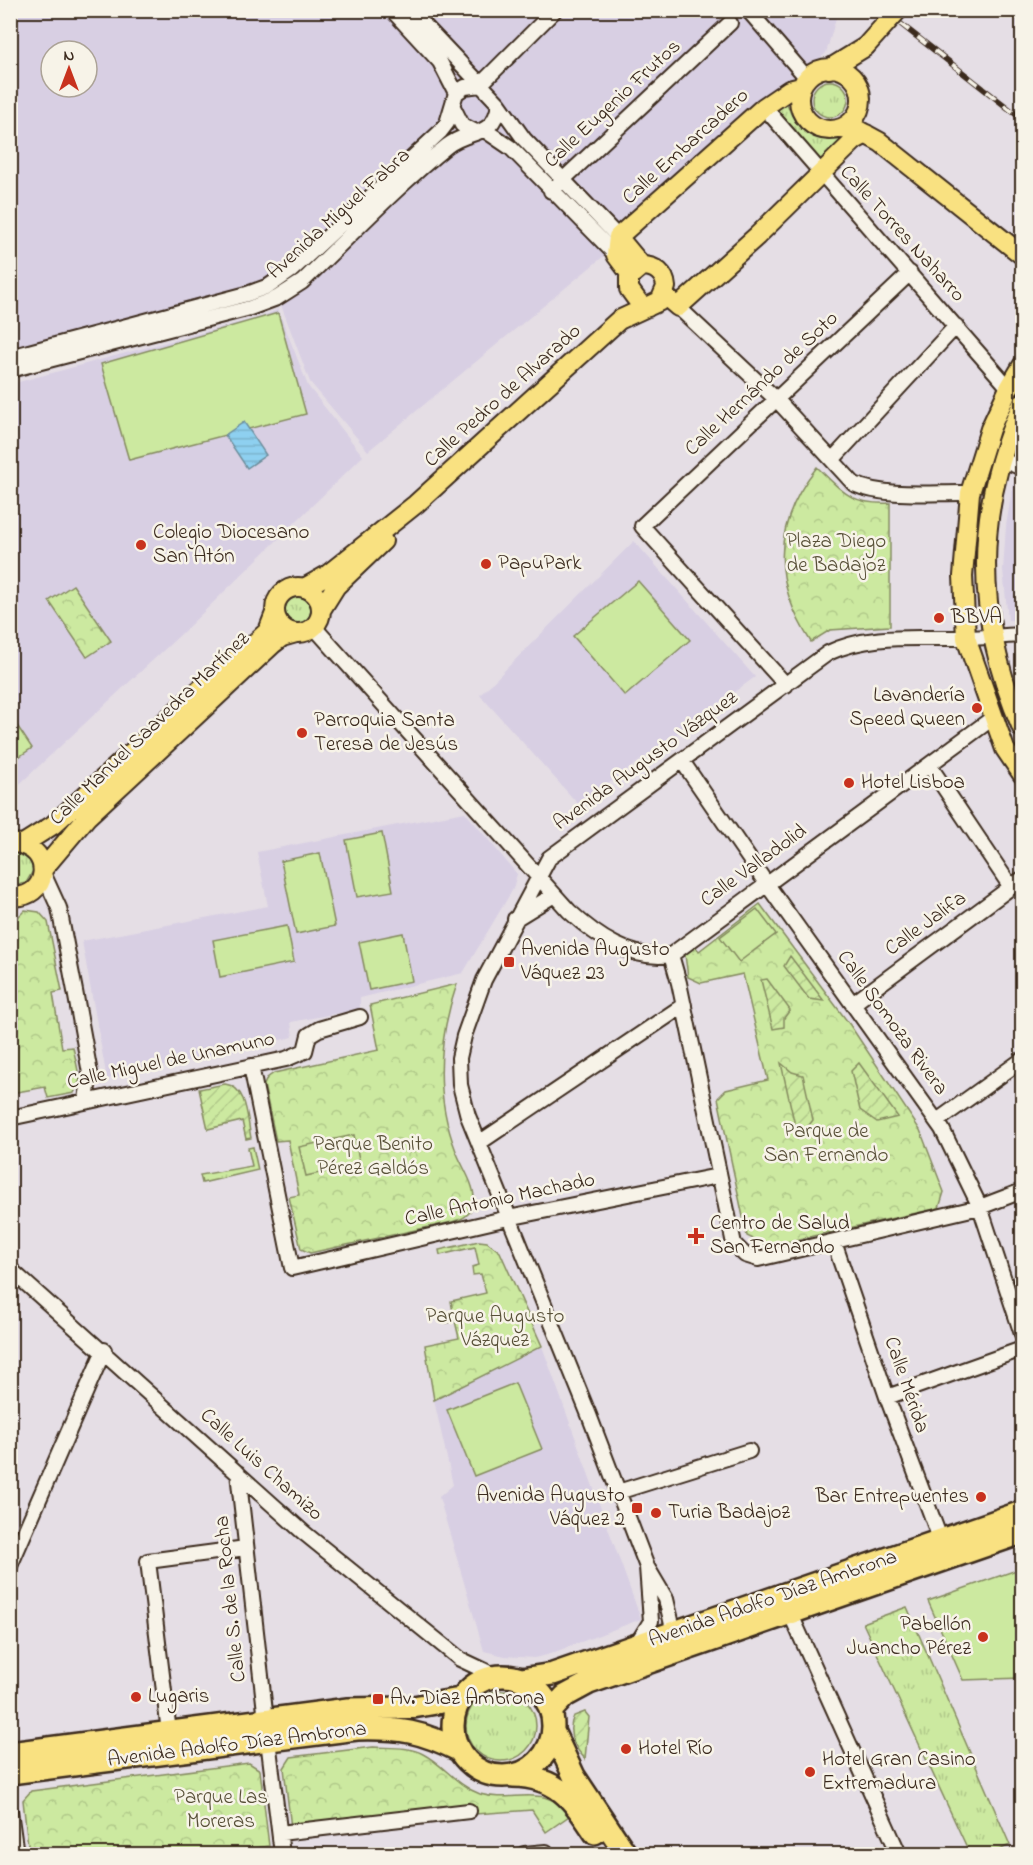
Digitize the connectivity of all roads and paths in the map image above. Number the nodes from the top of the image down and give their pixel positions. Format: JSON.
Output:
{"nodes":[{"id":1,"x":392,"y":10,"type":"edge"},
{"id":2,"x":410,"y":10,"type":"edge"},
{"id":3,"x":555,"y":10,"type":"edge"},
{"id":4,"x":748,"y":10,"type":"edge"},
{"id":5,"x":898,"y":10,"type":"edge"},
{"id":6,"x":730,"y":23,"type":"dead end"},
{"id":7,"x":866,"y":47,"type":"junction"},
{"id":8,"x":829,"y":69,"type":"junction"},
{"id":9,"x":466,"y":70,"type":"junction"},
{"id":10,"x":495,"y":70,"type":"junction"},
{"id":11,"x":804,"y":82,"type":"junction"},
{"id":12,"x":480,"y":85,"type":"junction"},
{"id":13,"x":858,"y":86,"type":"junction"},
{"id":14,"x":456,"y":93,"type":"junction"},
{"id":15,"x":495,"y":101,"type":"junction"},
{"id":16,"x":453,"y":107,"type":"junction"},
{"id":17,"x":764,"y":107,"type":"junction"},
{"id":18,"x":860,"y":108,"type":"junction"},
{"id":19,"x":840,"y":129,"type":"junction"},
{"id":20,"x":481,"y":131,"type":"junction"},
{"id":21,"x":873,"y":138,"type":"junction"},
{"id":22,"x":820,"y":172,"type":"junction"},
{"id":23,"x":562,"y":180,"type":"junction"},
{"id":24,"x":551,"y":191,"type":"junction"},
{"id":25,"x":618,"y":237,"type":"junction"},
{"id":26,"x":1023,"y":255,"type":"edge"},
{"id":27,"x":910,"y":273,"type":"junction"},
{"id":28,"x":634,"y":277,"type":"junction"},
{"id":29,"x":671,"y":301,"type":"junction"},
{"id":30,"x":648,"y":307,"type":"junction"},
{"id":31,"x":619,"y":320,"type":"junction"},
{"id":32,"x":956,"y":326,"type":"junction"},
{"id":33,"x":10,"y":357,"type":"edge"},
{"id":34,"x":1023,"y":366,"type":"edge"},
{"id":35,"x":10,"y":370,"type":"edge"},
{"id":36,"x":1009,"y":388,"type":"junction"},
{"id":37,"x":777,"y":400,"type":"junction"},
{"id":38,"x":1023,"y":405,"type":"edge"},
{"id":39,"x":1000,"y":459,"type":"junction"},
{"id":40,"x":832,"y":460,"type":"junction"},
{"id":41,"x":1023,"y":468,"type":"edge"},
{"id":42,"x":970,"y":493,"type":"junction"},
{"id":43,"x":417,"y":504,"type":"junction"},
{"id":44,"x":304,"y":588,"type":"junction"},
{"id":45,"x":275,"y":613,"type":"junction"},
{"id":46,"x":318,"y":619,"type":"junction"},
{"id":47,"x":296,"y":633,"type":"junction"},
{"id":48,"x":1023,"y":634,"type":"edge"},
{"id":49,"x":992,"y":637,"type":"junction"},
{"id":50,"x":966,"y":638,"type":"junction"},
{"id":51,"x":786,"y":685,"type":"junction"},
{"id":52,"x":994,"y":717,"type":"junction"},
{"id":53,"x":1023,"y":728,"type":"edge"},
{"id":54,"x":682,"y":760,"type":"junction"},
{"id":55,"x":929,"y":765,"type":"junction"},
{"id":56,"x":1023,"y":774,"type":"edge"},
{"id":57,"x":17,"y":844,"type":"edge"},
{"id":58,"x":43,"y":871,"type":"junction"},
{"id":59,"x":537,"y":877,"type":"junction"},
{"id":60,"x":766,"y":883,"type":"junction"},
{"id":61,"x":1017,"y":883,"type":"edge"},
{"id":62,"x":554,"y":895,"type":"junction"},
{"id":63,"x":16,"y":899,"type":"edge"},
{"id":64,"x":58,"y":908,"type":"junction"},
{"id":65,"x":513,"y":921,"type":"junction"},
{"id":66,"x":671,"y":955,"type":"junction"},
{"id":67,"x":854,"y":1003,"type":"junction"},
{"id":68,"x":684,"y":1005,"type":"junction"},
{"id":69,"x":360,"y":1017,"type":"dead end"},
{"id":70,"x":1023,"y":1060,"type":"edge"},
{"id":71,"x":251,"y":1066,"type":"junction"},
{"id":72,"x":90,"y":1073,"type":"junction"},
{"id":73,"x":111,"y":1095,"type":"junction"},
{"id":74,"x":86,"y":1101,"type":"junction"},
{"id":75,"x":10,"y":1118,"type":"edge"},
{"id":76,"x":936,"y":1121,"type":"junction"},
{"id":77,"x":479,"y":1143,"type":"junction"},
{"id":78,"x":718,"y":1176,"type":"junction"},
{"id":79,"x":1023,"y":1191,"type":"edge"},
{"id":80,"x":980,"y":1207,"type":"junction"},
{"id":81,"x":508,"y":1218,"type":"junction"},
{"id":82,"x":834,"y":1242,"type":"junction"},
{"id":83,"x":10,"y":1269,"type":"edge"},
{"id":84,"x":1023,"y":1334,"type":"edge"},
{"id":85,"x":1023,"y":1349,"type":"edge"},
{"id":86,"x":104,"y":1350,"type":"junction"},
{"id":87,"x":887,"y":1397,"type":"junction"},
{"id":88,"x":749,"y":1451,"type":"dead end"},
{"id":89,"x":238,"y":1473,"type":"junction"},
{"id":90,"x":618,"y":1492,"type":"junction"},
{"id":91,"x":1023,"y":1512,"type":"edge"},
{"id":92,"x":1023,"y":1532,"type":"edge"},
{"id":93,"x":941,"y":1541,"type":"junction"},
{"id":94,"x":246,"y":1548,"type":"junction"},
{"id":95,"x":10,"y":1566,"type":"edge"},
{"id":96,"x":647,"y":1567,"type":"junction"},
{"id":97,"x":670,"y":1610,"type":"junction"},
{"id":98,"x":791,"y":1615,"type":"junction"},
{"id":99,"x":712,"y":1620,"type":"junction"},
{"id":100,"x":674,"y":1633,"type":"junction"},
{"id":101,"x":635,"y":1646,"type":"junction"},
{"id":102,"x":496,"y":1676,"type":"junction"},
{"id":103,"x":521,"y":1679,"type":"junction"},
{"id":104,"x":589,"y":1683,"type":"junction"},
{"id":105,"x":460,"y":1699,"type":"junction"},
{"id":106,"x":552,"y":1721,"type":"junction"},
{"id":107,"x":267,"y":1730,"type":"junction"},
{"id":108,"x":169,"y":1732,"type":"junction"},
{"id":109,"x":460,"y":1751,"type":"junction"},
{"id":110,"x":10,"y":1753,"type":"edge"},
{"id":111,"x":10,"y":1773,"type":"edge"},
{"id":112,"x":509,"y":1775,"type":"junction"},
{"id":113,"x":10,"y":1811,"type":"edge"},
{"id":114,"x":469,"y":1811,"type":"dead end"},
{"id":115,"x":280,"y":1833,"type":"junction"},
{"id":116,"x":546,"y":1853,"type":"edge"},
{"id":117,"x":16,"y":1854,"type":"edge"},
{"id":118,"x":282,"y":1854,"type":"edge"},
{"id":119,"x":524,"y":1854,"type":"edge"},
{"id":120,"x":609,"y":1854,"type":"edge"},
{"id":121,"x":626,"y":1854,"type":"edge"},
{"id":122,"x":899,"y":1854,"type":"edge"}],
"edges":[{"from":1,"to":14,"type":"street"},
{"from":2,"to":9,"type":"street"},
{"from":3,"to":10,"type":"street"},
{"from":4,"to":11,"type":"street"},
{"from":5,"to":7,"type":"main road","bridge":true},
{"from":6,"to":23,"type":"street","name":"Calle Eugenio Frutos"},
{"from":7,"to":8,"type":"main road"},
{"from":7,"to":13,"type":"main road"},
{"from":8,"to":11,"type":"main road"},
{"from":8,"to":13,"type":"main road"},
{"from":9,"to":10,"type":"street"},
{"from":9,"to":12,"type":"street"},
{"from":10,"to":12,"type":"street"},
{"from":10,"to":15,"type":"street"},
{"from":11,"to":17,"type":"main road","name":"Calle Embarcadero"},
{"from":11,"to":19,"type":"main road"},
{"from":12,"to":14,"type":"street"},
{"from":12,"to":15,"type":"street"},
{"from":13,"to":18,"type":"main road"},
{"from":14,"to":16,"type":"street","name":"Avenida Miguel Fabra"},
{"from":15,"to":20,"type":"street"},
{"from":15,"to":23,"type":"street"},
{"from":16,"to":20,"type":"street"},
{"from":16,"to":33,"type":"street","name":"Avenida Miguel Fabra"},
{"from":17,"to":22,"type":"street","name":"Calle Torres Naharro"},
{"from":17,"to":25,"type":"main road","name":"Calle Embarcadero"},
{"from":18,"to":19,"type":"main road"},
{"from":18,"to":21,"type":"main road"},
{"from":19,"to":21,"type":"main road"},
{"from":20,"to":24,"type":"street"},
{"from":20,"to":35,"type":"street","name":"Avenida Miguel Fabra"},
{"from":21,"to":22,"type":"main road"},
{"from":21,"to":26,"type":"main road"},
{"from":22,"to":27,"type":"street","name":"Calle Torres Naharro"},
{"from":22,"to":29,"type":"main road"},
{"from":23,"to":24,"type":"street","name":"Calle Eugenio Frutos"},
{"from":23,"to":25,"type":"street"},
{"from":24,"to":25,"type":"street"},
{"from":25,"to":28,"type":"main road"},
{"from":27,"to":32,"type":"street","name":"Calle Torres Naharro"},
{"from":27,"to":37,"type":"street","name":"Calle Hernándo de Soto"},
{"from":28,"to":29,"type":"main road"},
{"from":28,"to":30,"type":"main road"},
{"from":28,"to":31,"type":"main road","name":"Calle Pedro de Alvarado"},
{"from":29,"to":30,"type":"main road","name":"Calle Pedro de Alvarado"},
{"from":29,"to":37,"type":"street"},
{"from":30,"to":31,"type":"main road","name":"Calle Pedro de Alvarado"},
{"from":31,"to":43,"type":"main road","name":"Calle Pedro de Alvarado"},
{"from":32,"to":36,"type":"street","name":"Calle Torres Naharro"},
{"from":32,"to":40,"type":"street"},
{"from":34,"to":36,"type":"main road"},
{"from":36,"to":42,"type":"main road"},
{"from":37,"to":40,"type":"street"},
{"from":37,"to":51,"type":"street","name":"Calle Hernándo de Soto"},
{"from":38,"to":39,"type":"main road"},
{"from":39,"to":41,"type":"street"},
{"from":39,"to":49,"type":"main road"},
{"from":40,"to":42,"type":"street"},
{"from":42,"to":50,"type":"main road"},
{"from":43,"to":44,"type":"main road","name":"Calle Pedro de Alvarado"},
{"from":43,"to":46,"type":"main road","name":"Calle Pedro de Alvarado"},
{"from":44,"to":45,"type":"main road"},
{"from":44,"to":46,"type":"main road"},
{"from":45,"to":47,"type":"main road"},
{"from":45,"to":57,"type":"main road","name":"Calle Manuel Saavedra Martínez"},
{"from":46,"to":47,"type":"main road"},
{"from":46,"to":59,"type":"street"},
{"from":47,"to":58,"type":"main road","name":"Calle Manuel Saavedra Martínez"},
{"from":48,"to":49,"type":"street","name":"Avenida Augusto Vázquez"},
{"from":49,"to":50,"type":"street","name":"Avenida Augusto Vázquez"},
{"from":49,"to":53,"type":"main road"},
{"from":50,"to":51,"type":"street","name":"Avenida Augusto Vázquez"},
{"from":50,"to":52,"type":"main road"},
{"from":51,"to":54,"type":"street","name":"Avenida Augusto Vázquez"},
{"from":52,"to":55,"type":"street","name":"Calle Valladolid"},
{"from":52,"to":56,"type":"main road"},
{"from":54,"to":59,"type":"street","name":"Avenida Augusto Vázquez"},
{"from":54,"to":60,"type":"street","name":"Calle Somoza Rivera"},
{"from":55,"to":60,"type":"street","name":"Calle Valladolid"},
{"from":55,"to":61,"type":"street"},
{"from":57,"to":58,"type":"main road"},
{"from":58,"to":63,"type":"main road","name":"Calle Manuel Saavedra Martínez"},
{"from":58,"to":64,"type":"street"},
{"from":59,"to":62,"type":"street"},
{"from":59,"to":65,"type":"street","name":"Avenida Augusto Vázquez"},
{"from":60,"to":66,"type":"street","name":"Calle Valladolid"},
{"from":60,"to":67,"type":"street","name":"Calle Somoza Rivera"},
{"from":61,"to":67,"type":"street","name":"Calle Jalifa"},
{"from":62,"to":65,"type":"street"},
{"from":62,"to":66,"type":"street"},
{"from":63,"to":64,"type":"street"},
{"from":64,"to":72,"type":"street"},
{"from":65,"to":77,"type":"street","name":"Avenida Augusto Vázquez"},
{"from":66,"to":68,"type":"street"},
{"from":67,"to":76,"type":"street","name":"Calle Somoza Rivera"},
{"from":68,"to":77,"type":"street"},
{"from":68,"to":78,"type":"street"},
{"from":69,"to":71,"type":"street","name":"Calle Miguel de Unamuno"},
{"from":70,"to":76,"type":"street"},
{"from":71,"to":73,"type":"street","name":"Calle Miguel de Unamuno"},
{"from":71,"to":81,"type":"street","name":"Calle Antonio Machado"},
{"from":72,"to":73,"type":"street"},
{"from":72,"to":74,"type":"street"},
{"from":73,"to":74,"type":"street","name":"Calle Miguel de Unamuno"},
{"from":74,"to":75,"type":"street","name":"Calle Miguel de Unamuno"},
{"from":76,"to":80,"type":"street","name":"Calle Somoza Rivera"},
{"from":77,"to":81,"type":"street","name":"Avenida Augusto Vázquez"},
{"from":78,"to":81,"type":"street","name":"Calle Antonio Machado"},
{"from":78,"to":82,"type":"street"},
{"from":79,"to":80,"type":"street"},
{"from":80,"to":82,"type":"street"},
{"from":80,"to":84,"type":"street","name":"Calle Somoza Rivera"},
{"from":81,"to":90,"type":"street","name":"Avenida Augusto Vázquez"},
{"from":82,"to":87,"type":"street","name":"Calle Mérida"},
{"from":83,"to":86,"type":"street","name":"Calle Luis Chamizo"},
{"from":85,"to":87,"type":"street"},
{"from":86,"to":89,"type":"street","name":"Calle Luis Chamizo"},
{"from":86,"to":95,"type":"street"},
{"from":87,"to":93,"type":"street","name":"Calle Mérida"},
{"from":88,"to":90,"type":"street"},
{"from":89,"to":94,"type":"street","name":"Calle S. de la Rocha"},
{"from":89,"to":102,"type":"street","name":"Calle Luis Chamizo"},
{"from":90,"to":96,"type":"street","name":"Avenida Augusto Vázquez"},
{"from":91,"to":93,"type":"highway","name":"Avenida Adolfo Díaz Ambrona"},
{"from":92,"to":93,"type":"highway"},
{"from":92,"to":98,"type":"highway","name":"Avenida Adolfo Díaz Ambrona"},
{"from":93,"to":99,"type":"highway","name":"Avenida Adolfo Díaz Ambrona"},
{"from":94,"to":107,"type":"street","name":"Calle S. de la Rocha"},
{"from":94,"to":108,"type":"street"},
{"from":96,"to":97,"type":"street","name":"Avenida Augusto Vázquez"},
{"from":96,"to":101,"type":"street","name":"Avenida Augusto Vázquez"},
{"from":97,"to":99,"type":"street"},
{"from":97,"to":100,"type":"street","name":"Avenida Augusto Vázquez"},
{"from":98,"to":104,"type":"highway","name":"Avenida Adolfo Díaz Ambrona"},
{"from":98,"to":122,"type":"street"},
{"from":99,"to":100,"type":"highway","name":"Avenida Adolfo Díaz Ambrona"},
{"from":100,"to":101,"type":"highway","name":"Avenida Adolfo Díaz Ambrona"},
{"from":100,"to":104,"type":"highway"},
{"from":101,"to":103,"type":"highway","name":"Avenida Adolfo Díaz Ambrona"},
{"from":102,"to":103,"type":"highway"},
{"from":102,"to":105,"type":"highway"},
{"from":103,"to":106,"type":"highway"},
{"from":104,"to":106,"type":"highway","name":"Avenida Adolfo Díaz Ambrona"},
{"from":105,"to":107,"type":"highway","name":"Avenida Adolfo Díaz Ambrona"},
{"from":105,"to":109,"type":"highway"},
{"from":106,"to":112,"type":"highway"},
{"from":106,"to":121,"type":"highway"},
{"from":107,"to":108,"type":"highway","name":"Avenida Adolfo Díaz Ambrona"},
{"from":107,"to":109,"type":"highway","name":"Avenida Adolfo Díaz Ambrona"},
{"from":107,"to":111,"type":"highway","name":"Avenida Adolfo Díaz Ambrona"},
{"from":107,"to":115,"type":"street","name":"Calle S. de la Rocha"},
{"from":108,"to":110,"type":"highway","name":"Avenida Adolfo Díaz Ambrona"},
{"from":109,"to":112,"type":"highway"},
{"from":112,"to":120,"type":"highway"},
{"from":113,"to":117,"type":"street"},
{"from":114,"to":115,"type":"street"},
{"from":115,"to":118,"type":"street","name":"Calle S. de la Rocha"},
{"from":116,"to":119,"type":"street"}]}
